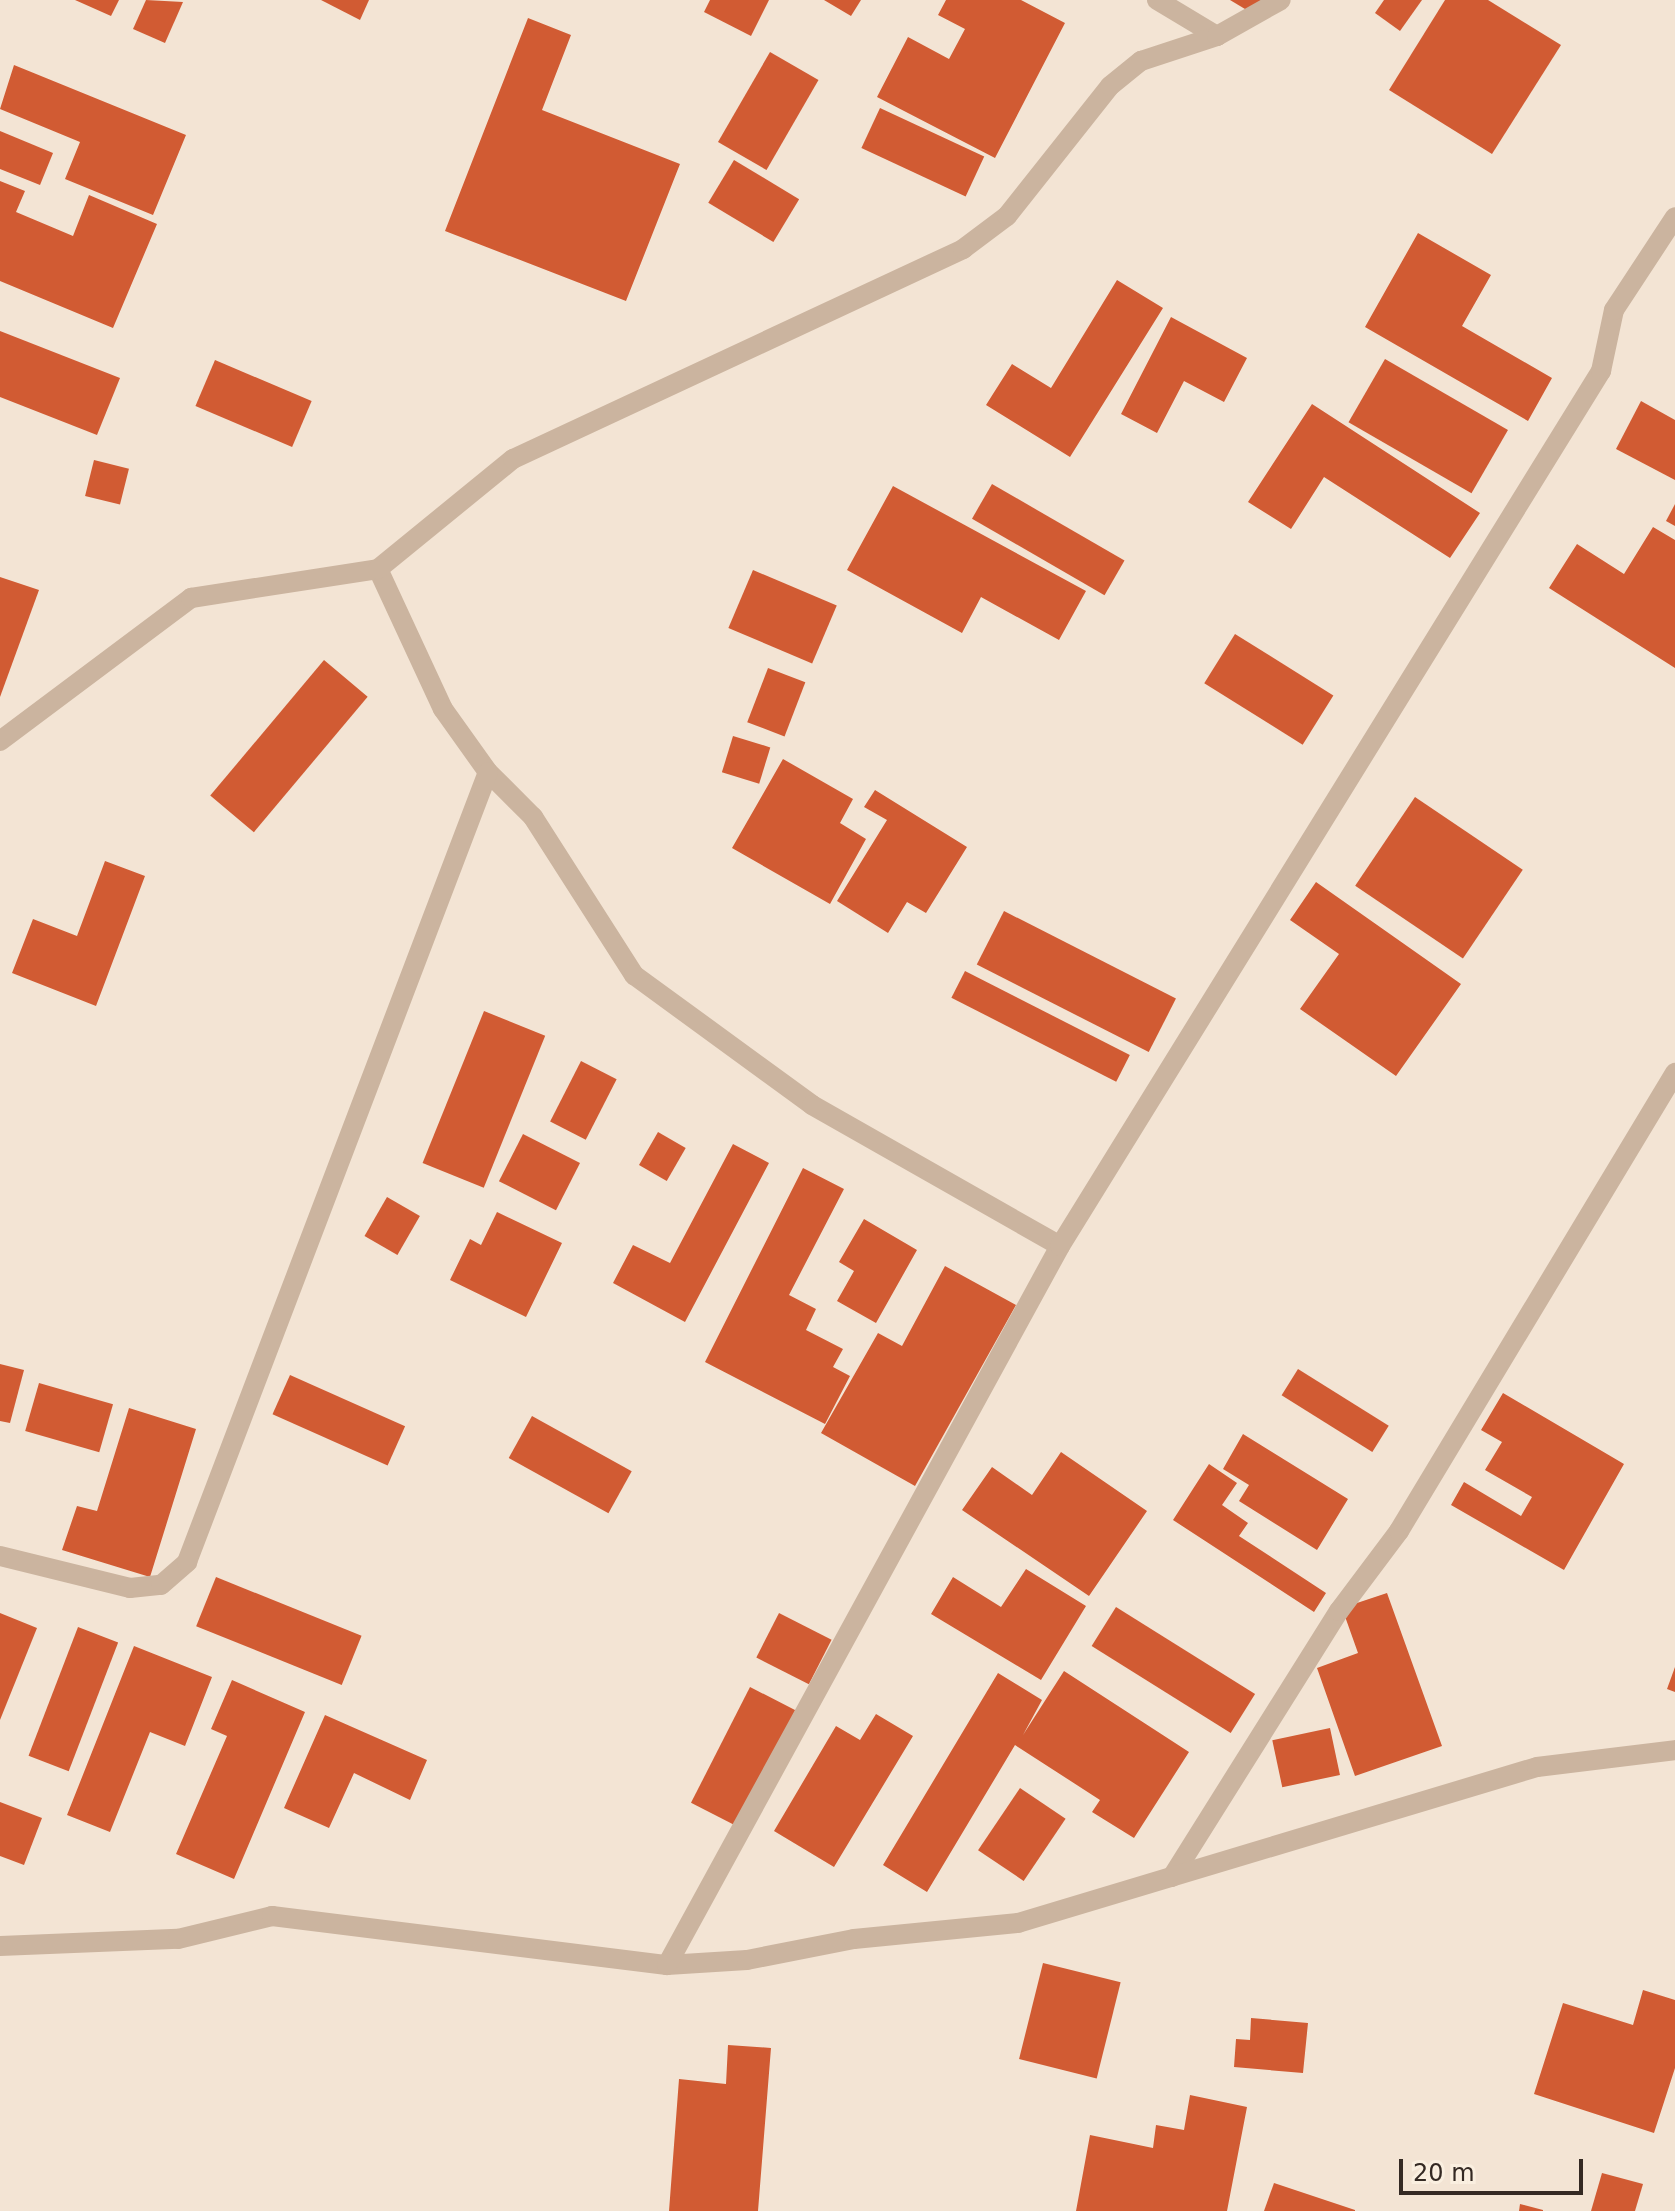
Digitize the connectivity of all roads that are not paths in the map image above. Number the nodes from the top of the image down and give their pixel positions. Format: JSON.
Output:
{"nodes":[{"id":1,"x":1157,"y":0,"type":"edge"},
{"id":2,"x":1281,"y":0,"type":"edge"},
{"id":3,"x":1217,"y":36,"type":"junction"},
{"id":4,"x":1675,"y":217,"type":"edge"},
{"id":5,"x":378,"y":569,"type":"junction"},
{"id":6,"x":0,"y":741,"type":"edge"},
{"id":7,"x":488,"y":772,"type":"junction"},
{"id":8,"x":1675,"y":1073,"type":"edge"},
{"id":9,"x":1060,"y":1246,"type":"junction"},
{"id":10,"x":0,"y":1556,"type":"edge"},
{"id":11,"x":1675,"y":1750,"type":"edge"},
{"id":12,"x":1172,"y":1877,"type":"junction"},
{"id":13,"x":0,"y":1946,"type":"edge"},
{"id":14,"x":667,"y":1965,"type":"junction"}],
"edges":[{"from":1,"to":3,"type":"street"},
{"from":2,"to":3,"type":"street"},
{"from":3,"to":5,"type":"street"},
{"from":4,"to":9,"type":"street"},
{"from":5,"to":6,"type":"street"},
{"from":5,"to":7,"type":"street"},
{"from":7,"to":9,"type":"street"},
{"from":7,"to":10,"type":"street"},
{"from":8,"to":12,"type":"street"},
{"from":9,"to":14,"type":"street"},
{"from":11,"to":12,"type":"street"},
{"from":12,"to":14,"type":"street"},
{"from":13,"to":14,"type":"street"}]}
